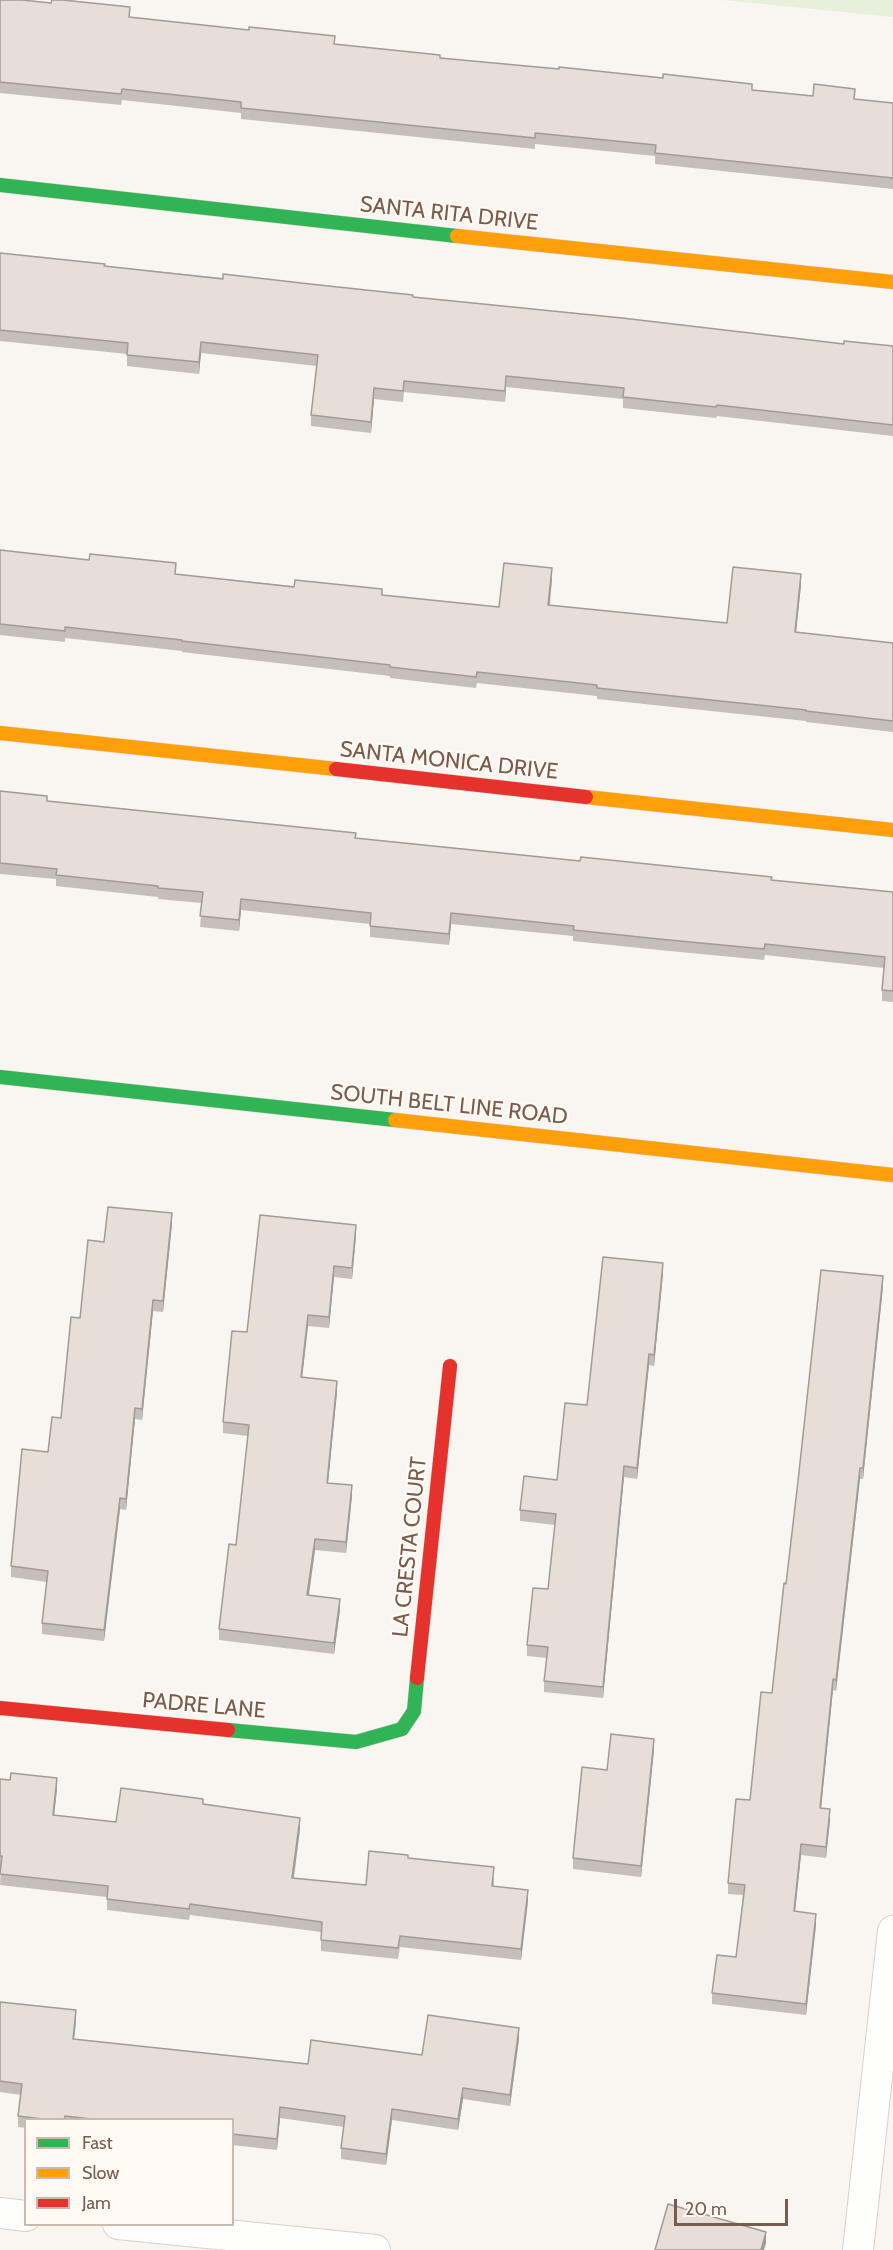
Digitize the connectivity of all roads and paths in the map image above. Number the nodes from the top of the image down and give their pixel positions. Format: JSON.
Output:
{"nodes":[{"id":1,"x":0,"y":185,"type":"edge"},
{"id":2,"x":893,"y":282,"type":"edge"},
{"id":3,"x":0,"y":734,"type":"edge"},
{"id":4,"x":893,"y":830,"type":"edge"},
{"id":5,"x":0,"y":1077,"type":"edge"},
{"id":6,"x":893,"y":1175,"type":"edge"},
{"id":7,"x":450,"y":1366,"type":"dead end"},
{"id":8,"x":0,"y":1708,"type":"edge"},
{"id":9,"x":402,"y":1729,"type":"joint"},
{"id":10,"x":893,"y":1930,"type":"edge"},
{"id":11,"x":0,"y":2213,"type":"edge"},
{"id":12,"x":24,"y":2216,"type":"edge"},
{"id":13,"x":138,"y":2226,"type":"edge"},
{"id":14,"x":375,"y":2250,"type":"edge"},
{"id":15,"x":858,"y":2250,"type":"edge"}],
"edges":[{"from":1,"to":2,"type":"street","name":"SANTA RITA DRIVE"},
{"from":3,"to":4,"type":"street","name":"SANTA MONICA DRIVE"},
{"from":5,"to":6,"type":"street","name":"SOUTH BELT LINE ROAD"},
{"from":7,"to":9,"type":"street","name":"LA CRESTA COURT"},
{"from":8,"to":9,"type":"street","name":"PADRE LANE"},
{"from":10,"to":15,"type":"street"},
{"from":11,"to":12,"type":"street"},
{"from":13,"to":14,"type":"street"}]}
